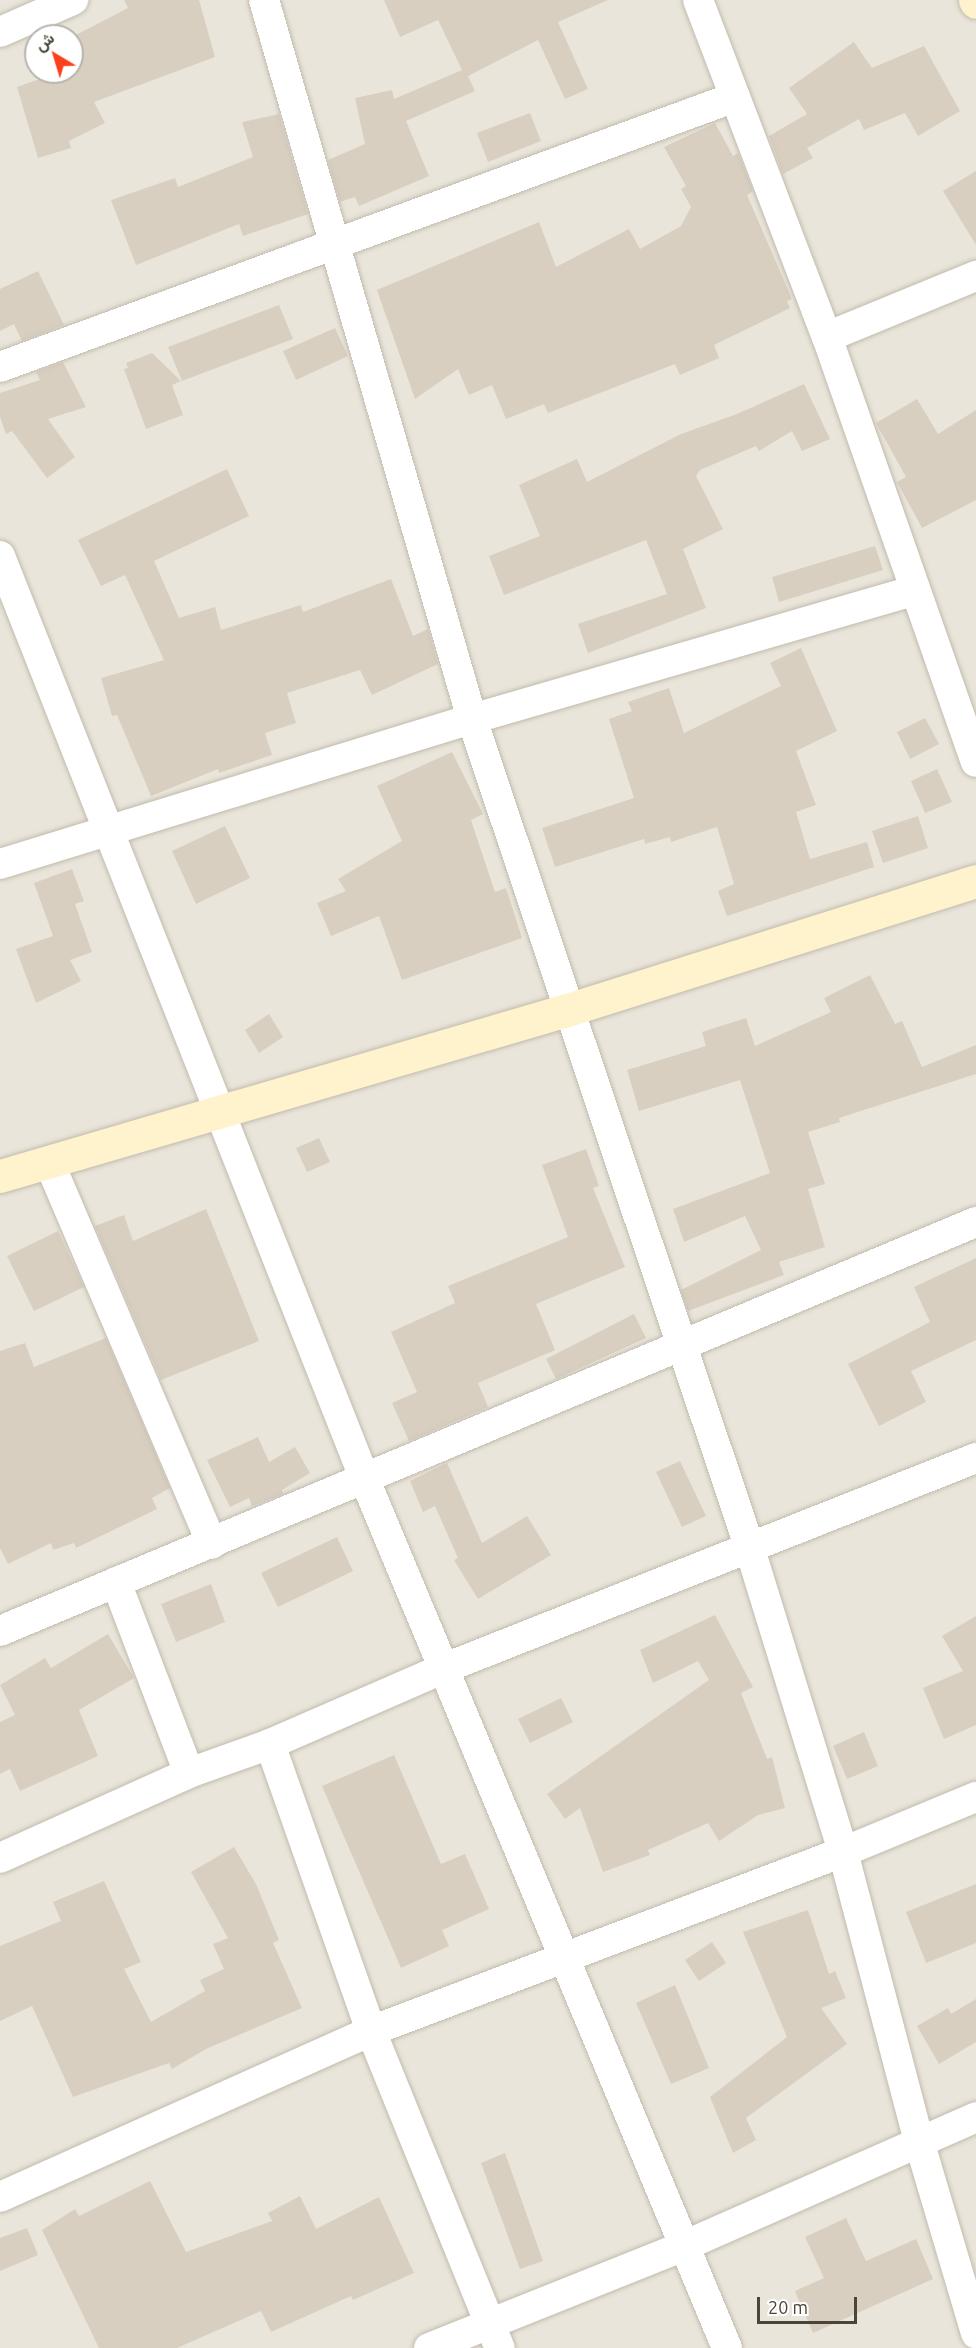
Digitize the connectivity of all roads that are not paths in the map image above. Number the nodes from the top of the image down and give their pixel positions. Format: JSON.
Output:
{"nodes":[{"id":1,"x":73,"y":0,"type":"edge"},
{"id":2,"x":264,"y":0,"type":"edge"},
{"id":3,"x":698,"y":0,"type":"edge"},
{"id":4,"x":0,"y":32,"type":"edge"},
{"id":5,"x":735,"y":97,"type":"junction"},
{"id":6,"x":333,"y":243,"type":"junction"},
{"id":7,"x":976,"y":276,"type":"edge"},
{"id":8,"x":827,"y":337,"type":"junction"},
{"id":9,"x":0,"y":367,"type":"edge"},
{"id":10,"x":0,"y":556,"type":"edge"},
{"id":11,"x":913,"y":591,"type":"junction"},
{"id":12,"x":472,"y":719,"type":"junction"},
{"id":13,"x":976,"y":762,"type":"edge"},
{"id":14,"x":107,"y":831,"type":"junction"},
{"id":15,"x":0,"y":864,"type":"edge"},
{"id":16,"x":976,"y":882,"type":"edge"},
{"id":17,"x":567,"y":1010,"type":"junction"},
{"id":18,"x":220,"y":1112,"type":"junction"},
{"id":19,"x":49,"y":1162,"type":"junction"},
{"id":20,"x":0,"y":1176,"type":"edge"},
{"id":21,"x":976,"y":1222,"type":"edge"},
{"id":22,"x":681,"y":1347,"type":"junction"},
{"id":23,"x":976,"y":1458,"type":"edge"},
{"id":24,"x":365,"y":1480,"type":"junction"},
{"id":25,"x":212,"y":1544,"type":"junction"},
{"id":26,"x":749,"y":1546,"type":"junction"},
{"id":27,"x":116,"y":1582,"type":"junction"},
{"id":28,"x":0,"y":1631,"type":"edge"},
{"id":29,"x":445,"y":1668,"type":"junction"},
{"id":30,"x":270,"y":1744,"type":"junction"},
{"id":31,"x":189,"y":1773,"type":"junction"},
{"id":32,"x":976,"y":1797,"type":"edge"},
{"id":33,"x":843,"y":1852,"type":"junction"},
{"id":34,"x":0,"y":1858,"type":"edge"},
{"id":35,"x":562,"y":1958,"type":"junction"},
{"id":36,"x":371,"y":2031,"type":"junction"},
{"id":37,"x":976,"y":2117,"type":"edge"},
{"id":38,"x":919,"y":2141,"type":"junction"},
{"id":39,"x":0,"y":2198,"type":"edge"},
{"id":40,"x":684,"y":2246,"type":"junction"},
{"id":41,"x":976,"y":2334,"type":"edge"},
{"id":42,"x":496,"y":2335,"type":"edge"},
{"id":43,"x":429,"y":2348,"type":"edge"},
{"id":44,"x":727,"y":2348,"type":"edge"}],
"edges":[{"from":1,"to":4,"type":"street"},
{"from":2,"to":6,"type":"street"},
{"from":3,"to":5,"type":"street"},
{"from":5,"to":6,"type":"street"},
{"from":5,"to":8,"type":"street"},
{"from":6,"to":9,"type":"street"},
{"from":6,"to":12,"type":"street"},
{"from":7,"to":8,"type":"street"},
{"from":8,"to":11,"type":"street"},
{"from":10,"to":14,"type":"street"},
{"from":11,"to":12,"type":"street"},
{"from":11,"to":13,"type":"street"},
{"from":12,"to":14,"type":"street"},
{"from":12,"to":17,"type":"street"},
{"from":14,"to":15,"type":"street"},
{"from":14,"to":18,"type":"street"},
{"from":16,"to":17,"type":"street"},
{"from":17,"to":18,"type":"street"},
{"from":17,"to":22,"type":"street"},
{"from":18,"to":19,"type":"street"},
{"from":18,"to":24,"type":"street"},
{"from":19,"to":20,"type":"street"},
{"from":19,"to":25,"type":"street"},
{"from":21,"to":22,"type":"street"},
{"from":22,"to":24,"type":"street"},
{"from":22,"to":26,"type":"street"},
{"from":23,"to":26,"type":"street"},
{"from":24,"to":25,"type":"street"},
{"from":24,"to":29,"type":"street"},
{"from":25,"to":27,"type":"street"},
{"from":26,"to":29,"type":"street"},
{"from":26,"to":33,"type":"street"},
{"from":27,"to":28,"type":"street"},
{"from":27,"to":31,"type":"street"},
{"from":29,"to":30,"type":"street"},
{"from":29,"to":35,"type":"street"},
{"from":30,"to":31,"type":"street"},
{"from":30,"to":36,"type":"street"},
{"from":31,"to":34,"type":"street"},
{"from":32,"to":33,"type":"street"},
{"from":33,"to":35,"type":"street"},
{"from":33,"to":38,"type":"street"},
{"from":35,"to":36,"type":"street"},
{"from":35,"to":40,"type":"street"},
{"from":36,"to":39,"type":"street"},
{"from":36,"to":42,"type":"street"},
{"from":37,"to":38,"type":"street"},
{"from":38,"to":40,"type":"street"},
{"from":38,"to":41,"type":"street"},
{"from":40,"to":42,"type":"street"},
{"from":40,"to":44,"type":"street"},
{"from":42,"to":43,"type":"street"}]}
